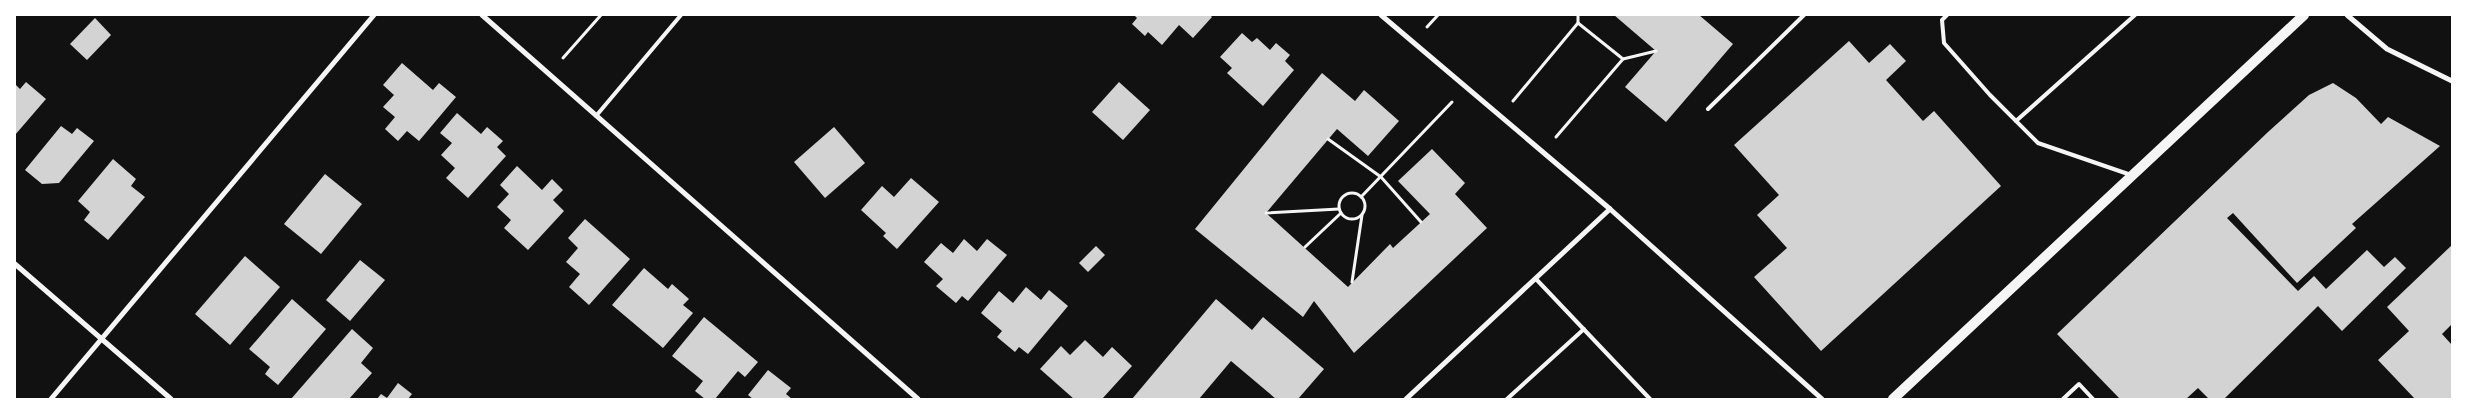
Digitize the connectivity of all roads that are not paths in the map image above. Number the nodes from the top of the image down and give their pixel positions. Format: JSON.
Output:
{"nodes":[{"id":1,"x":374,"y":15,"type":"edge"},
{"id":2,"x":482,"y":15,"type":"edge"},
{"id":3,"x":681,"y":15,"type":"edge"},
{"id":4,"x":1381,"y":15,"type":"edge"},
{"id":5,"x":1804,"y":15,"type":"edge"},
{"id":6,"x":1947,"y":15,"type":"edge"},
{"id":7,"x":2135,"y":15,"type":"edge"},
{"id":8,"x":2304,"y":15,"type":"edge"},
{"id":9,"x":2347,"y":15,"type":"edge"},
{"id":10,"x":2452,"y":81,"type":"edge"},
{"id":11,"x":1708,"y":109,"type":"dead end"},
{"id":12,"x":596,"y":116,"type":"junction"},
{"id":13,"x":2016,"y":121,"type":"junction"},
{"id":14,"x":2133,"y":176,"type":"junction"},
{"id":15,"x":1610,"y":209,"type":"junction"},
{"id":16,"x":15,"y":264,"type":"edge"},
{"id":17,"x":1536,"y":279,"type":"junction"},
{"id":18,"x":1584,"y":329,"type":"junction"},
{"id":19,"x":102,"y":339,"type":"junction"},
{"id":20,"x":51,"y":399,"type":"edge"},
{"id":21,"x":171,"y":399,"type":"edge"},
{"id":22,"x":918,"y":399,"type":"edge"},
{"id":23,"x":1406,"y":399,"type":"edge"},
{"id":24,"x":1507,"y":399,"type":"edge"},
{"id":25,"x":1650,"y":399,"type":"edge"},
{"id":26,"x":1822,"y":399,"type":"edge"},
{"id":27,"x":1893,"y":399,"type":"edge"},
{"id":28,"x":2063,"y":399,"type":"edge"},
{"id":29,"x":2093,"y":399,"type":"edge"}],
"edges":[{"from":1,"to":19,"type":"street"},
{"from":2,"to":12,"type":"street"},
{"from":3,"to":12,"type":"lane"},
{"from":4,"to":15,"type":"street"},
{"from":5,"to":11,"type":"lane"},
{"from":6,"to":13,"type":"lane"},
{"from":7,"to":13,"type":"lane"},
{"from":8,"to":14,"type":"main road"},
{"from":9,"to":10,"type":"street"},
{"from":12,"to":22,"type":"street"},
{"from":13,"to":14,"type":"lane"},
{"from":14,"to":27,"type":"main road"},
{"from":15,"to":17,"type":"street"},
{"from":15,"to":26,"type":"street"},
{"from":16,"to":19,"type":"street"},
{"from":17,"to":18,"type":"lane"},
{"from":17,"to":23,"type":"street"},
{"from":18,"to":24,"type":"lane"},
{"from":18,"to":25,"type":"lane"},
{"from":19,"to":20,"type":"street"},
{"from":19,"to":21,"type":"street"},
{"from":28,"to":29,"type":"lane"}]}
